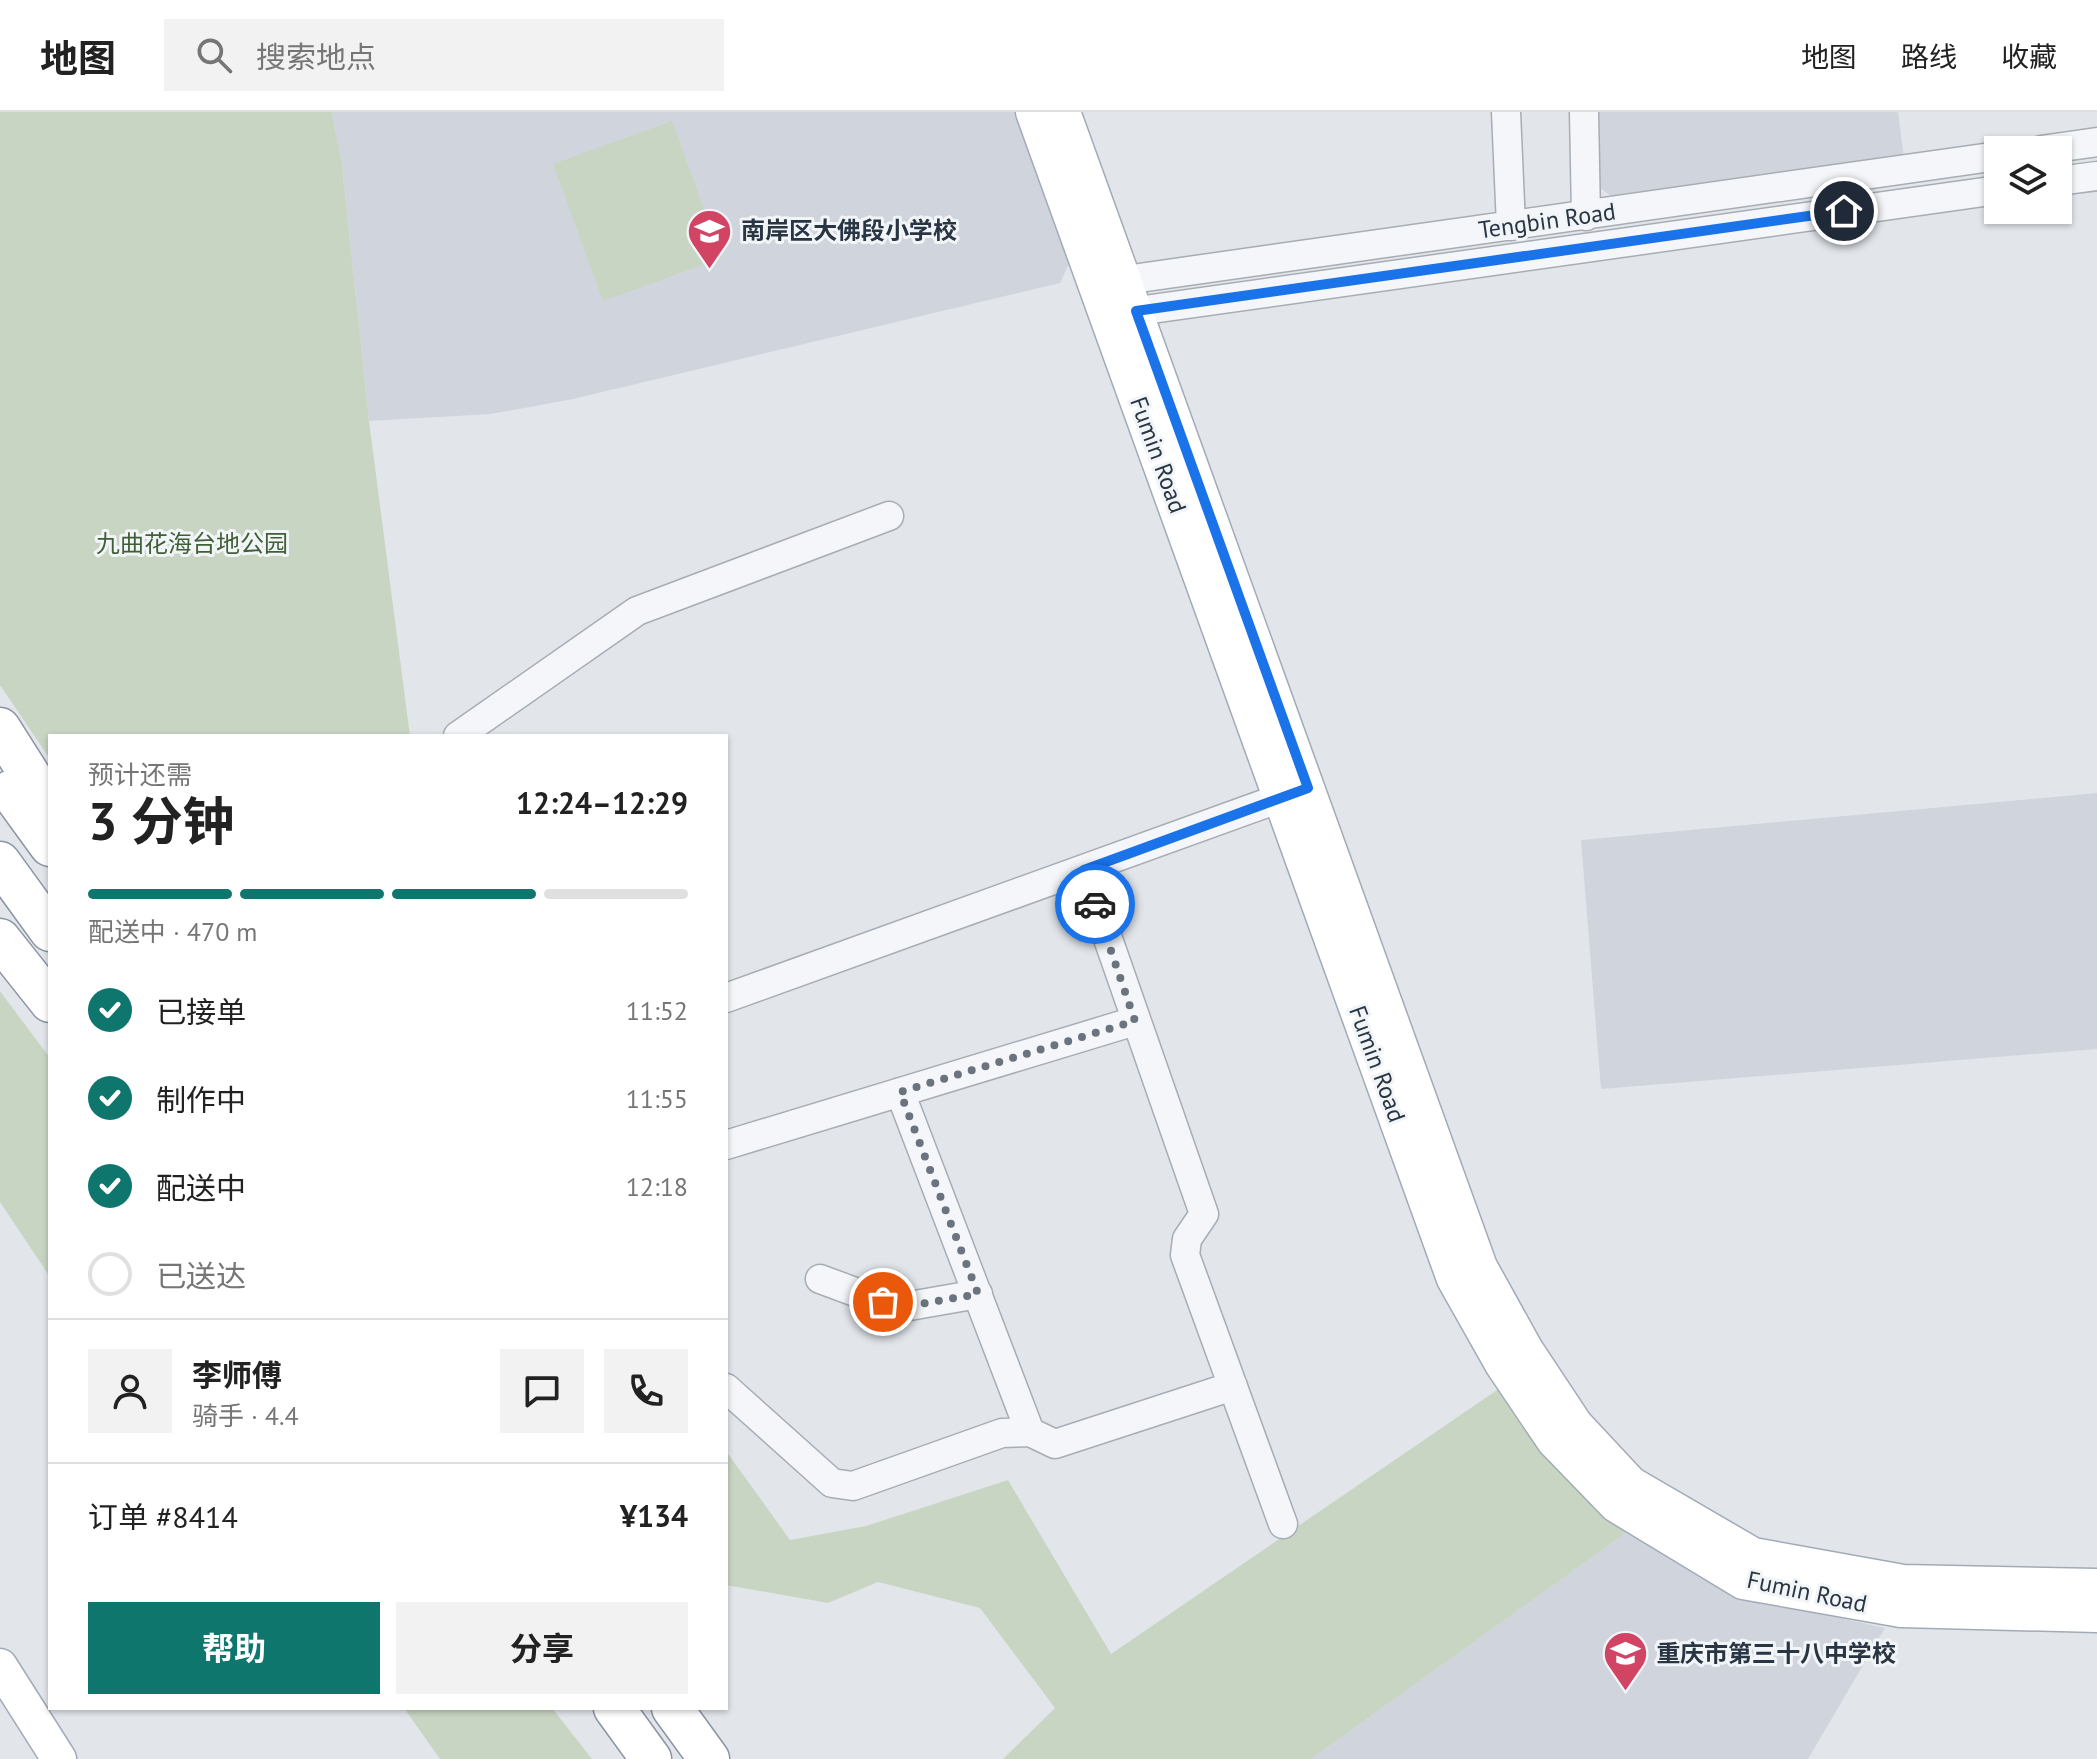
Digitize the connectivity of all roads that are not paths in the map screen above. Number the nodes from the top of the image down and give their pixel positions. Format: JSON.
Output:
{"nodes":[{"id":1,"x":1033,"y":112,"type":"edge"},
{"id":2,"x":1063,"y":112,"type":"edge"},
{"id":3,"x":1506,"y":112,"type":"edge"},
{"id":4,"x":1584,"y":112,"type":"edge"},
{"id":5,"x":2097,"y":142,"type":"edge"},
{"id":6,"x":2072,"y":146,"type":"edge"},
{"id":7,"x":1984,"y":158,"type":"edge"},
{"id":8,"x":2097,"y":176,"type":"edge"},
{"id":9,"x":2072,"y":179,"type":"edge"},
{"id":10,"x":1984,"y":192,"type":"edge"},
{"id":11,"x":1586,"y":216,"type":"junction"},
{"id":12,"x":1511,"y":226,"type":"junction"},
{"id":13,"x":1116,"y":298,"type":"junction"},
{"id":14,"x":889,"y":516,"type":"dead end"},
{"id":15,"x":0,"y":728,"type":"edge"},
{"id":16,"x":461,"y":734,"type":"edge"},
{"id":17,"x":0,"y":778,"type":"edge"},
{"id":18,"x":1294,"y":792,"type":"junction"},
{"id":19,"x":48,"y":804,"type":"edge"},
{"id":20,"x":48,"y":843,"type":"edge"},
{"id":21,"x":0,"y":862,"type":"edge"},
{"id":22,"x":1084,"y":870,"type":"junction"},
{"id":23,"x":48,"y":928,"type":"edge"},
{"id":24,"x":0,"y":939,"type":"edge"},
{"id":25,"x":728,"y":997,"type":"edge"},
{"id":26,"x":48,"y":999,"type":"edge"},
{"id":27,"x":1135,"y":1021,"type":"junction"},
{"id":28,"x":900,"y":1092,"type":"junction"},
{"id":29,"x":728,"y":1144,"type":"edge"},
{"id":30,"x":820,"y":1279,"type":"dead end"},
{"id":31,"x":978,"y":1294,"type":"junction"},
{"id":32,"x":1233,"y":1386,"type":"junction"},
{"id":33,"x":728,"y":1390,"type":"edge"},
{"id":34,"x":1030,"y":1432,"type":"junction"},
{"id":35,"x":1283,"y":1524,"type":"dead end"},
{"id":36,"x":2097,"y":1586,"type":"edge"},
{"id":37,"x":2097,"y":1615,"type":"edge"},
{"id":38,"x":0,"y":1666,"type":"edge"},
{"id":39,"x":0,"y":1709,"type":"edge"},
{"id":40,"x":615,"y":1710,"type":"edge"},
{"id":41,"x":673,"y":1710,"type":"edge"},
{"id":42,"x":32,"y":1759,"type":"edge"},
{"id":43,"x":59,"y":1759,"type":"edge"},
{"id":44,"x":651,"y":1759,"type":"edge"},
{"id":45,"x":709,"y":1759,"type":"edge"}],
"edges":[{"from":1,"to":13,"type":"main road","name":"Fumin Road"},
{"from":2,"to":13,"type":"main road","name":"Fumin Road"},
{"from":3,"to":12,"type":"street"},
{"from":4,"to":11,"type":"street"},
{"from":5,"to":6,"type":"street"},
{"from":7,"to":11,"type":"street","name":"Tengbin Road"},
{"from":8,"to":9,"type":"street"},
{"from":10,"to":13,"type":"street","name":"Tengbin Road"},
{"from":11,"to":12,"type":"street","name":"Tengbin Road"},
{"from":12,"to":13,"type":"street","name":"Tengbin Road"},
{"from":13,"to":18,"type":"main road","name":"Fumin Road"},
{"from":14,"to":16,"type":"street"},
{"from":15,"to":19,"type":"highway"},
{"from":17,"to":20,"type":"highway"},
{"from":18,"to":22,"type":"street"},
{"from":18,"to":36,"type":"main road","name":"Fumin Road"},
{"from":18,"to":37,"type":"main road","name":"Fumin Road"},
{"from":21,"to":23,"type":"highway"},
{"from":22,"to":25,"type":"street"},
{"from":22,"to":27,"type":"street"},
{"from":24,"to":26,"type":"highway"},
{"from":27,"to":28,"type":"street"},
{"from":27,"to":32,"type":"street"},
{"from":28,"to":29,"type":"street"},
{"from":28,"to":31,"type":"street"},
{"from":30,"to":31,"type":"street"},
{"from":31,"to":34,"type":"street"},
{"from":32,"to":34,"type":"street"},
{"from":32,"to":35,"type":"street"},
{"from":33,"to":34,"type":"street"},
{"from":38,"to":43,"type":"main road"},
{"from":39,"to":42,"type":"main road"},
{"from":40,"to":44,"type":"highway"},
{"from":41,"to":45,"type":"highway"}]}
